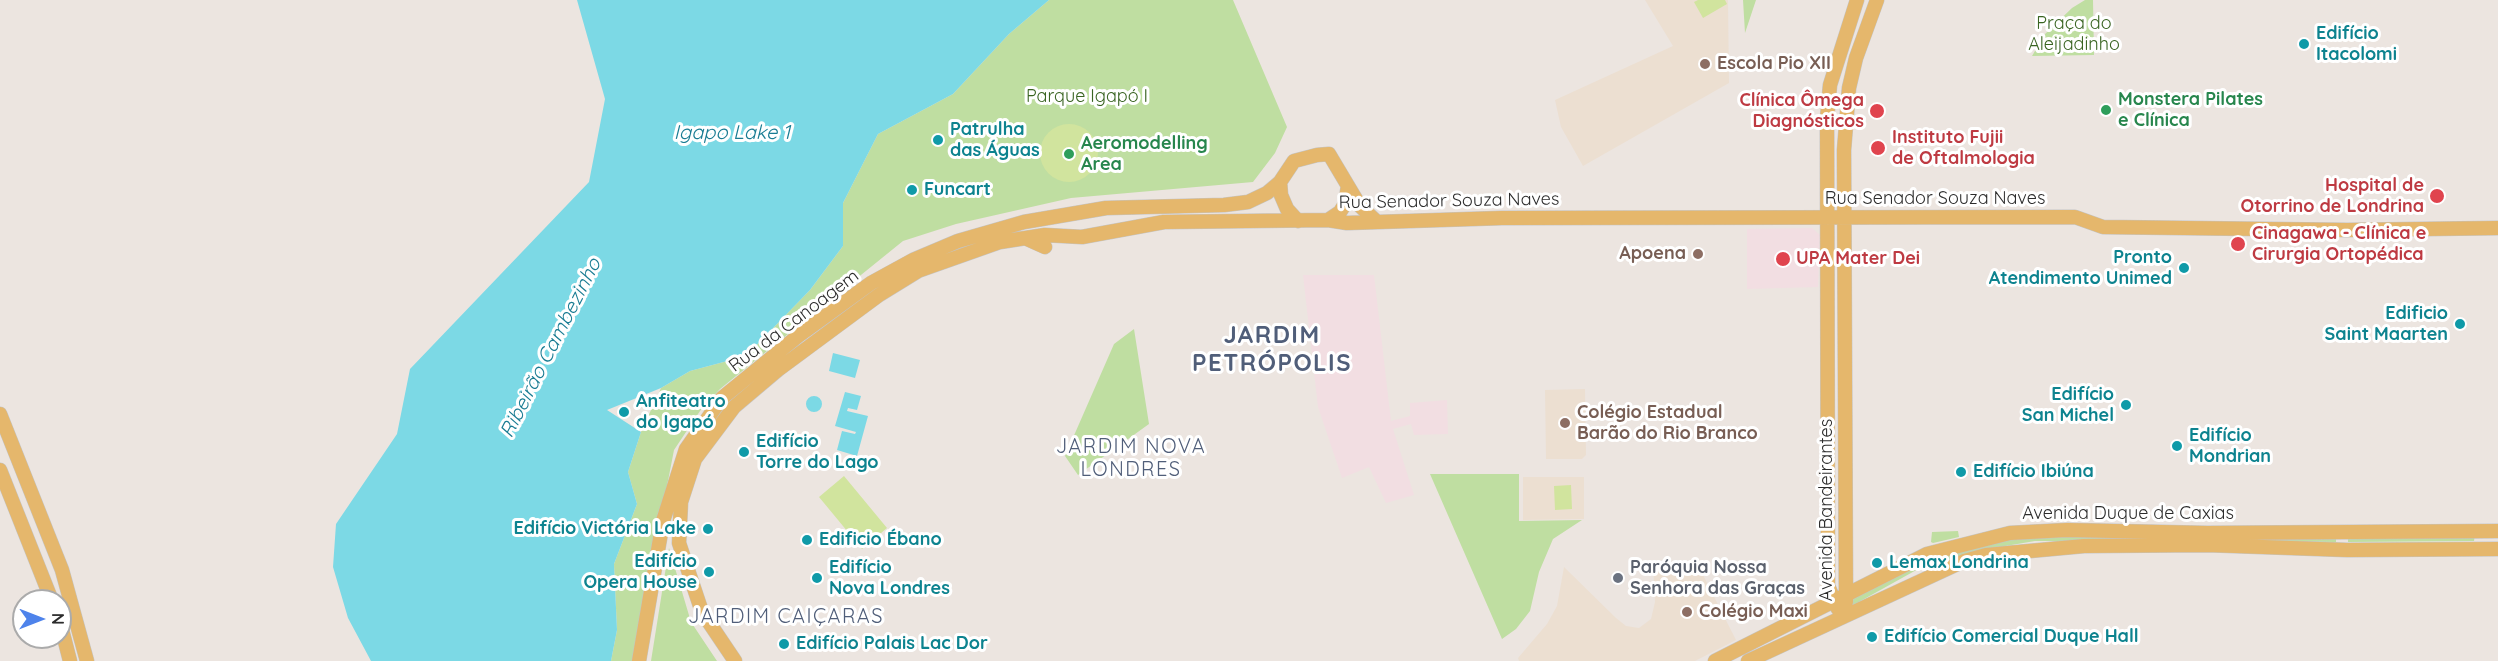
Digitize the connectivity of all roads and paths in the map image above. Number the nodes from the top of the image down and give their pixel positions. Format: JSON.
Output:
{"nodes":[{"id":1,"x":1857,"y":0,"type":"edge"},
{"id":2,"x":1877,"y":0,"type":"edge"},
{"id":3,"x":1826,"y":150,"type":"junction"},
{"id":4,"x":1844,"y":150,"type":"junction"},
{"id":5,"x":1280,"y":182,"type":"junction"},
{"id":6,"x":1348,"y":186,"type":"junction"},
{"id":7,"x":1058,"y":216,"type":"junction"},
{"id":8,"x":1827,"y":216,"type":"junction"},
{"id":9,"x":1845,"y":218,"type":"junction"},
{"id":10,"x":1298,"y":220,"type":"junction"},
{"id":11,"x":1328,"y":220,"type":"junction"},
{"id":12,"x":1377,"y":221,"type":"junction"},
{"id":13,"x":2498,"y":228,"type":"edge"},
{"id":14,"x":1045,"y":241,"type":"junction"},
{"id":15,"x":0,"y":414,"type":"edge"},
{"id":16,"x":0,"y":470,"type":"edge"},
{"id":17,"x":2498,"y":531,"type":"edge"},
{"id":18,"x":2498,"y":549,"type":"edge"},
{"id":19,"x":47,"y":589,"type":"edge"},
{"id":20,"x":1841,"y":600,"type":"junction"},
{"id":21,"x":1843,"y":616,"type":"junction"},
{"id":22,"x":87,"y":661,"type":"edge"},
{"id":23,"x":639,"y":661,"type":"edge"},
{"id":24,"x":735,"y":661,"type":"edge"},
{"id":25,"x":1715,"y":661,"type":"edge"},
{"id":26,"x":1748,"y":661,"type":"edge"}],
"edges":[{"from":1,"to":3,"type":"main road","name":"Avenida Bandeirantes"},
{"from":2,"to":4,"type":"main road","name":"Avenida Bandeirantes"},
{"from":3,"to":4,"type":"main road"},
{"from":3,"to":8,"type":"main road","name":"Avenida Bandeirantes"},
{"from":4,"to":9,"type":"main road","name":"Avenida Bandeirantes"},
{"from":5,"to":6,"type":"main road"},
{"from":5,"to":7,"type":"main road","name":"Rua da Canoagem"},
{"from":5,"to":10,"type":"main road"},
{"from":6,"to":11,"type":"main road"},
{"from":6,"to":12,"type":"main road"},
{"from":7,"to":14,"type":"main road"},
{"from":7,"to":23,"type":"main road","name":"Rua da Canoagem"},
{"from":8,"to":9,"type":"main road","name":"Rua Senador Souza Naves"},
{"from":8,"to":12,"type":"main road","name":"Rua Senador Souza Naves"},
{"from":8,"to":20,"type":"main road","name":"Avenida Bandeirantes"},
{"from":9,"to":13,"type":"main road","name":"Rua Senador Souza Naves"},
{"from":9,"to":20,"type":"main road","name":"Avenida Bandeirantes"},
{"from":10,"to":11,"type":"main road","name":"Rua Senador Souza Naves"},
{"from":10,"to":14,"type":"main road","name":"Rua Senador Souza Naves"},
{"from":11,"to":12,"type":"main road","name":"Rua Senador Souza Naves"},
{"from":14,"to":24,"type":"main road","name":"Rua Senador Souza Naves"},
{"from":15,"to":22,"type":"main road"},
{"from":16,"to":19,"type":"main road"},
{"from":17,"to":20,"type":"main road","name":"Avenida Duque de Caxias"},
{"from":18,"to":21,"type":"main road","name":"Avenida Duque de Caxias"},
{"from":20,"to":21,"type":"main road","name":"Avenida Bandeirantes"},
{"from":20,"to":25,"type":"main road","name":"Avenida Duque de Caxias"},
{"from":21,"to":26,"type":"main road","name":"Avenida Duque de Caxias"}]}
